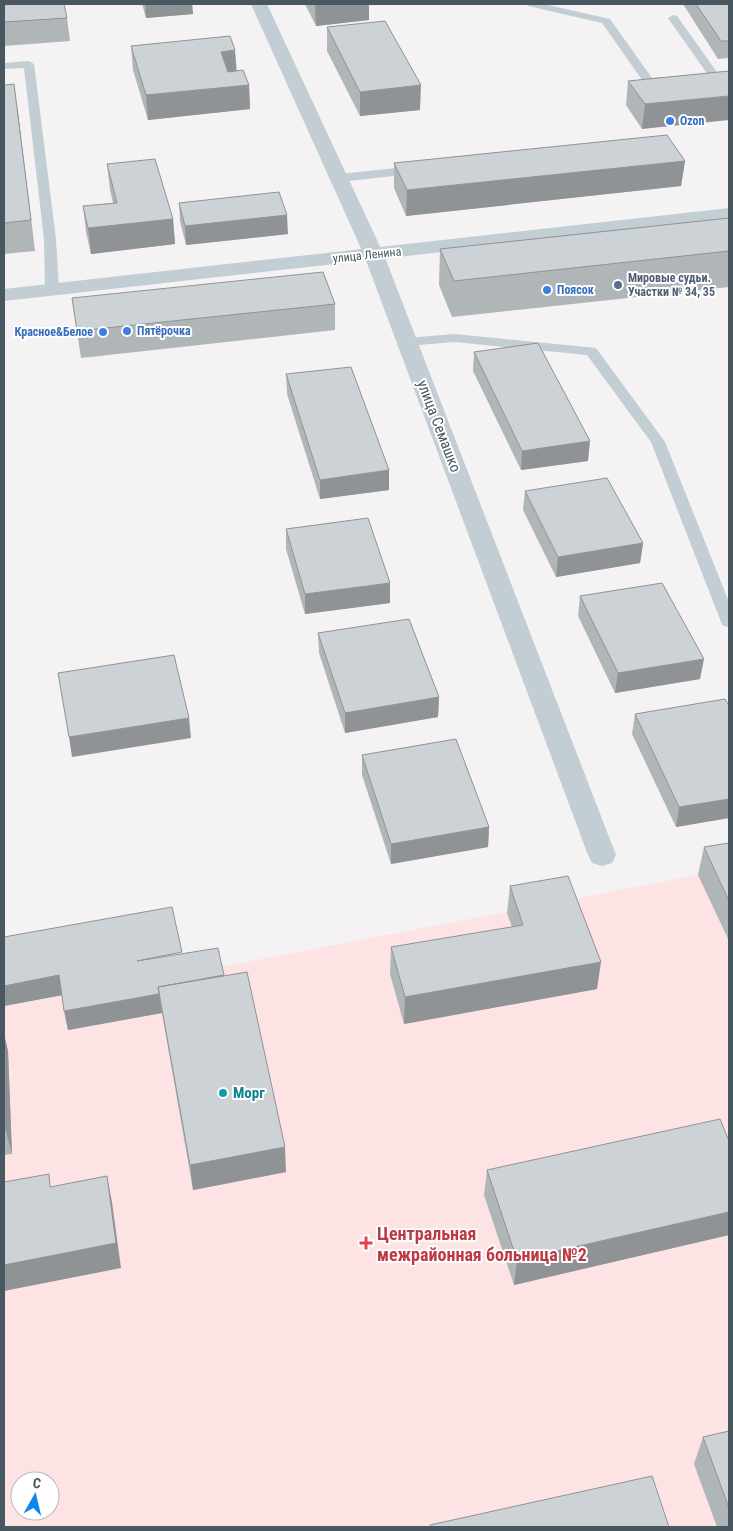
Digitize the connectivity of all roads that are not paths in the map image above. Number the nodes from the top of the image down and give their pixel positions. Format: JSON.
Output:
{"nodes":[{"id":1,"x":259,"y":4,"type":"edge"},
{"id":2,"x":532,"y":4,"type":"edge"},
{"id":3,"x":673,"y":18,"type":"dead end"},
{"id":4,"x":4,"y":66,"type":"edge"},
{"id":5,"x":729,"y":76,"type":"edge"},
{"id":6,"x":677,"y":80,"type":"edge"},
{"id":7,"x":427,"y":169,"type":"edge"},
{"id":8,"x":340,"y":178,"type":"junction"},
{"id":9,"x":729,"y":214,"type":"edge"},
{"id":10,"x":374,"y":255,"type":"junction"},
{"id":11,"x":52,"y":290,"type":"junction"},
{"id":12,"x":4,"y":295,"type":"edge"},
{"id":13,"x":407,"y":342,"type":"junction"},
{"id":14,"x":729,"y":622,"type":"edge"},
{"id":15,"x":602,"y":856,"type":"dead end"}],
"edges":[{"from":1,"to":8,"type":"street","name":"улица Семашко"},
{"from":2,"to":6,"type":"lane"},
{"from":3,"to":5,"type":"lane"},
{"from":4,"to":11,"type":"lane"},
{"from":7,"to":8,"type":"lane"},
{"from":8,"to":10,"type":"street","name":"улица Семашко"},
{"from":9,"to":10,"type":"street","name":"улица Ленина"},
{"from":10,"to":11,"type":"street","name":"улица Ленина"},
{"from":10,"to":13,"type":"street","name":"улица Семашко"},
{"from":11,"to":12,"type":"street","name":"улица Ленина"},
{"from":13,"to":14,"type":"lane"},
{"from":13,"to":15,"type":"street","name":"улица Семашко"}]}
